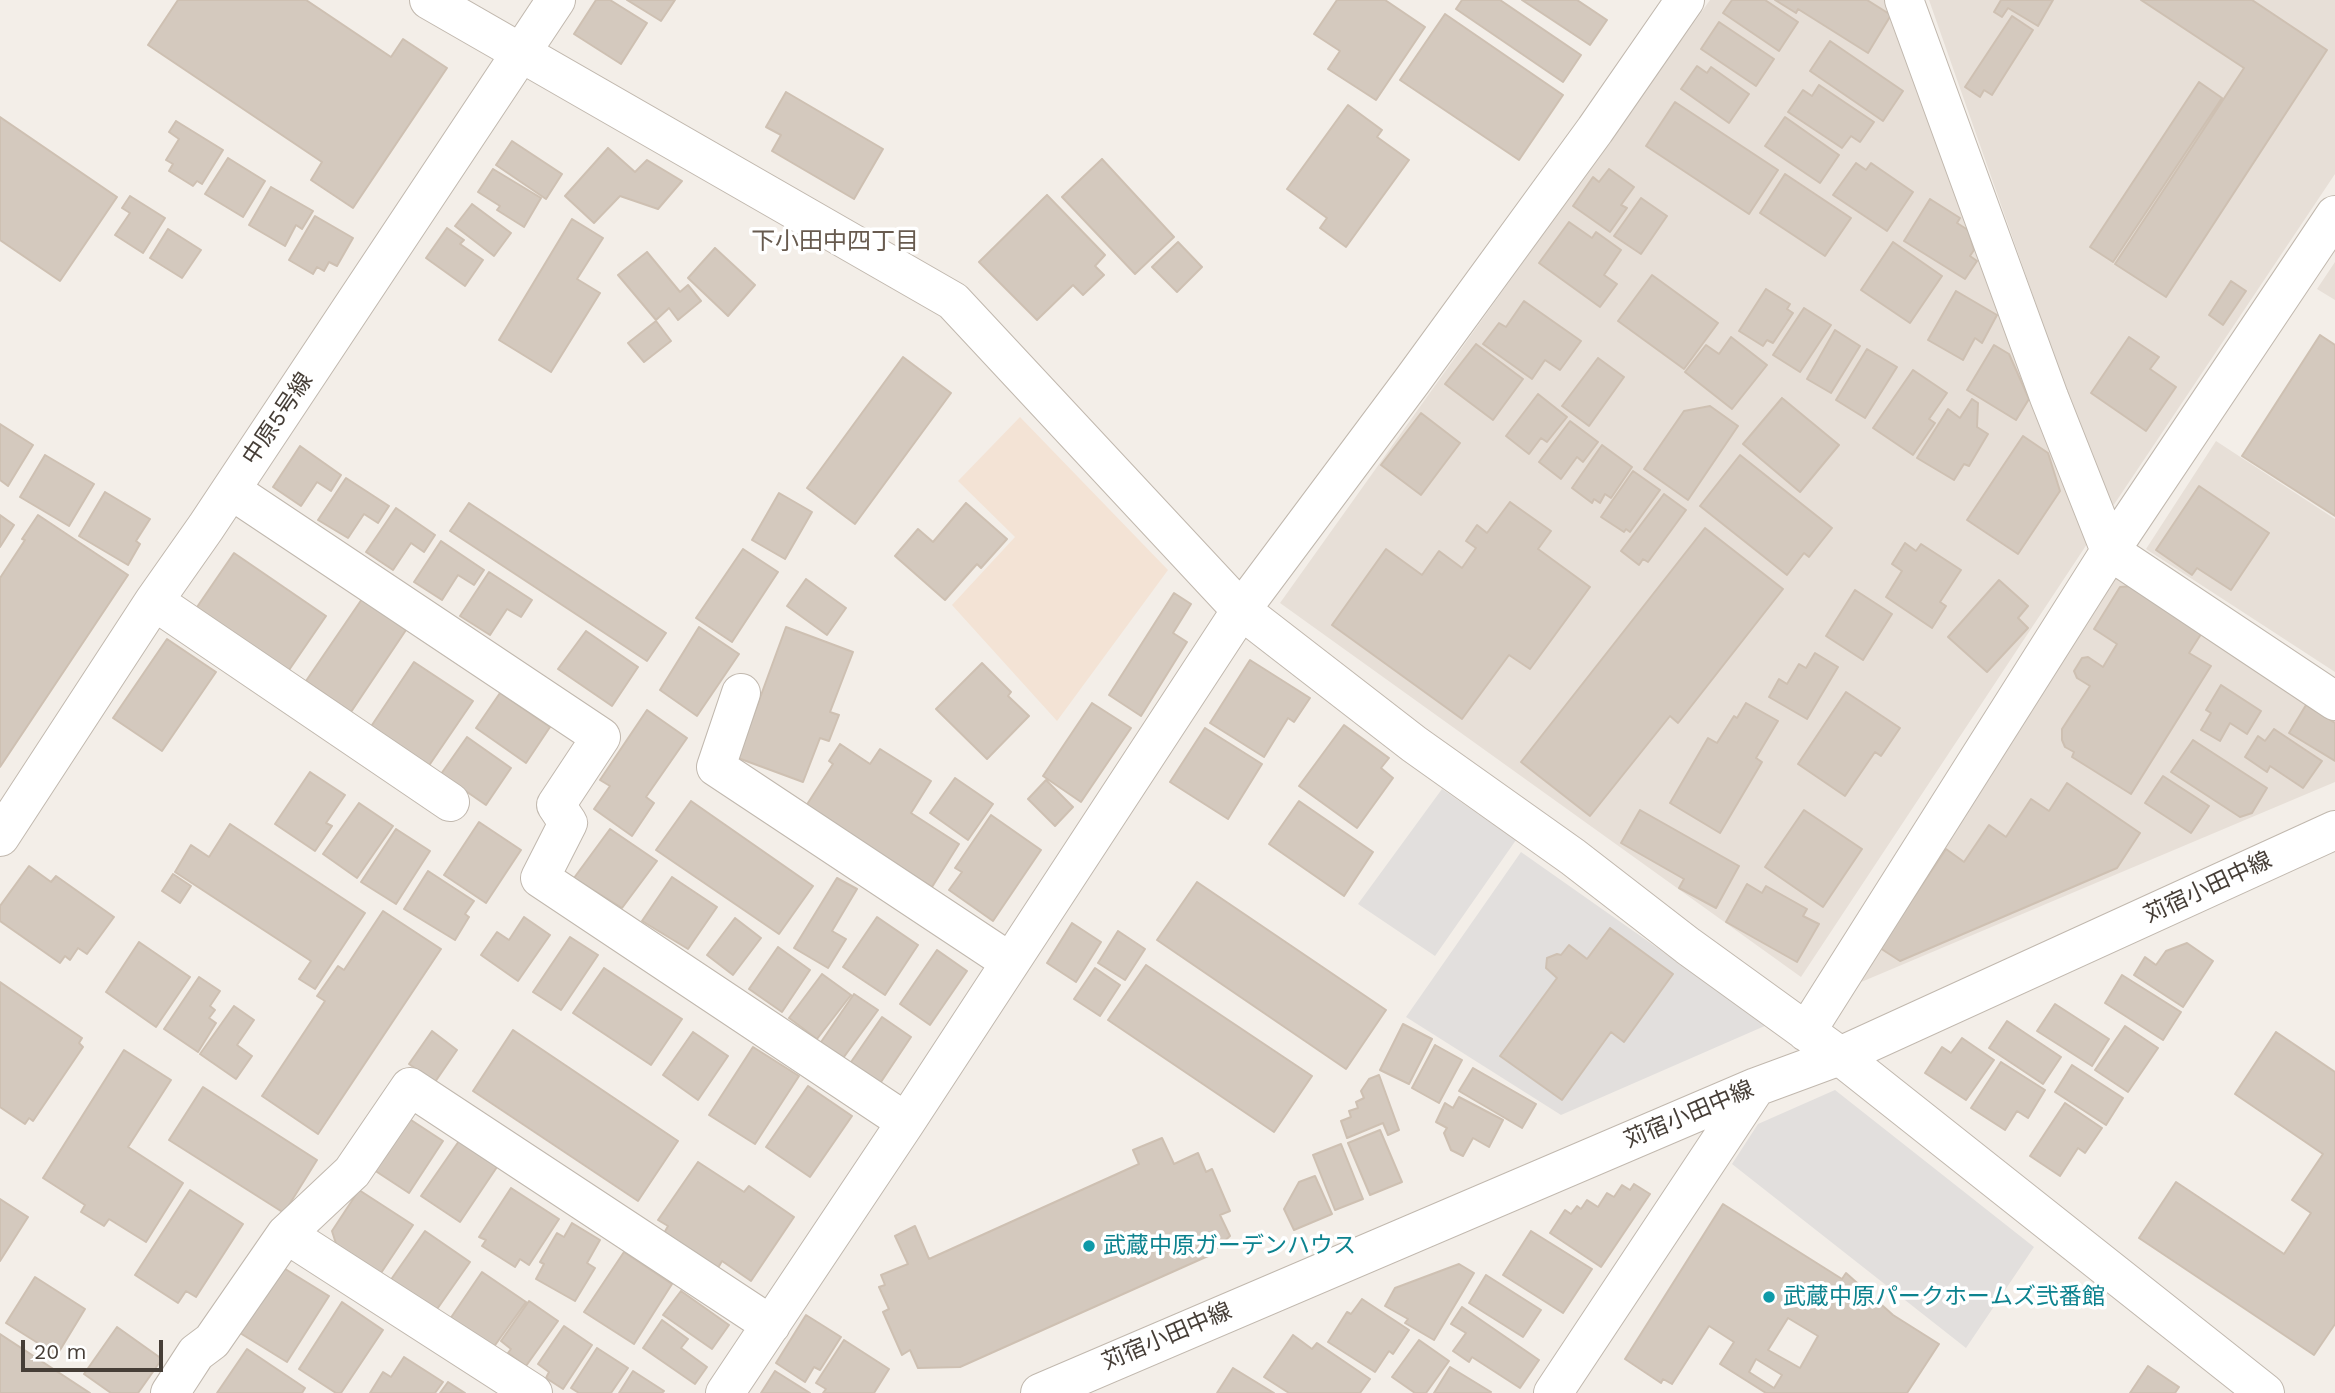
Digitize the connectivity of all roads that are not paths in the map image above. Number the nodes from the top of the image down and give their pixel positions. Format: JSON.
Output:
{"nodes":[{"id":1,"x":429,"y":0,"type":"edge"},
{"id":2,"x":556,"y":0,"type":"edge"},
{"id":3,"x":1685,"y":0,"type":"edge"},
{"id":4,"x":1904,"y":0,"type":"edge"},
{"id":5,"x":521,"y":52,"type":"junction"},
{"id":6,"x":2335,"y":215,"type":"edge"},
{"id":7,"x":231,"y":490,"type":"junction"},
{"id":8,"x":2110,"y":551,"type":"junction"},
{"id":9,"x":154,"y":601,"type":"junction"},
{"id":10,"x":1241,"y":610,"type":"junction"},
{"id":11,"x":741,"y":693,"type":"dead end"},
{"id":12,"x":2335,"y":701,"type":"edge"},
{"id":13,"x":450,"y":803,"type":"dead end"},
{"id":14,"x":2335,"y":830,"type":"edge"},
{"id":15,"x":0,"y":837,"type":"edge"},
{"id":16,"x":1010,"y":962,"type":"junction"},
{"id":17,"x":1806,"y":1032,"type":"junction"},
{"id":18,"x":1840,"y":1056,"type":"junction"},
{"id":19,"x":1756,"y":1087,"type":"junction"},
{"id":20,"x":906,"y":1122,"type":"junction"},
{"id":21,"x":286,"y":1234,"type":"junction"},
{"id":22,"x":771,"y":1325,"type":"junction"},
{"id":23,"x":170,"y":1393,"type":"edge"},
{"id":24,"x":533,"y":1393,"type":"edge"},
{"id":25,"x":725,"y":1393,"type":"edge"},
{"id":26,"x":1040,"y":1393,"type":"edge"},
{"id":27,"x":1553,"y":1393,"type":"edge"},
{"id":28,"x":2264,"y":1393,"type":"edge"}],
"edges":[{"from":1,"to":5,"type":"street"},
{"from":2,"to":5,"type":"street","name":"中原5号線"},
{"from":3,"to":10,"type":"street"},
{"from":4,"to":8,"type":"street"},
{"from":5,"to":7,"type":"street","name":"中原5号線"},
{"from":5,"to":10,"type":"street"},
{"from":6,"to":8,"type":"street"},
{"from":7,"to":9,"type":"street","name":"中原5号線"},
{"from":7,"to":20,"type":"street"},
{"from":8,"to":12,"type":"street"},
{"from":8,"to":17,"type":"street"},
{"from":9,"to":13,"type":"street"},
{"from":9,"to":15,"type":"street","name":"中原5号線"},
{"from":10,"to":16,"type":"street"},
{"from":10,"to":17,"type":"street"},
{"from":11,"to":16,"type":"street"},
{"from":14,"to":18,"type":"street","name":"苅宿小田中線"},
{"from":16,"to":20,"type":"street"},
{"from":17,"to":18,"type":"street"},
{"from":18,"to":19,"type":"street","name":"苅宿小田中線"},
{"from":18,"to":28,"type":"street"},
{"from":19,"to":26,"type":"street","name":"苅宿小田中線"},
{"from":19,"to":27,"type":"street"},
{"from":20,"to":22,"type":"street"},
{"from":21,"to":22,"type":"street"},
{"from":21,"to":23,"type":"street"},
{"from":21,"to":24,"type":"street"},
{"from":22,"to":25,"type":"street"}]}
